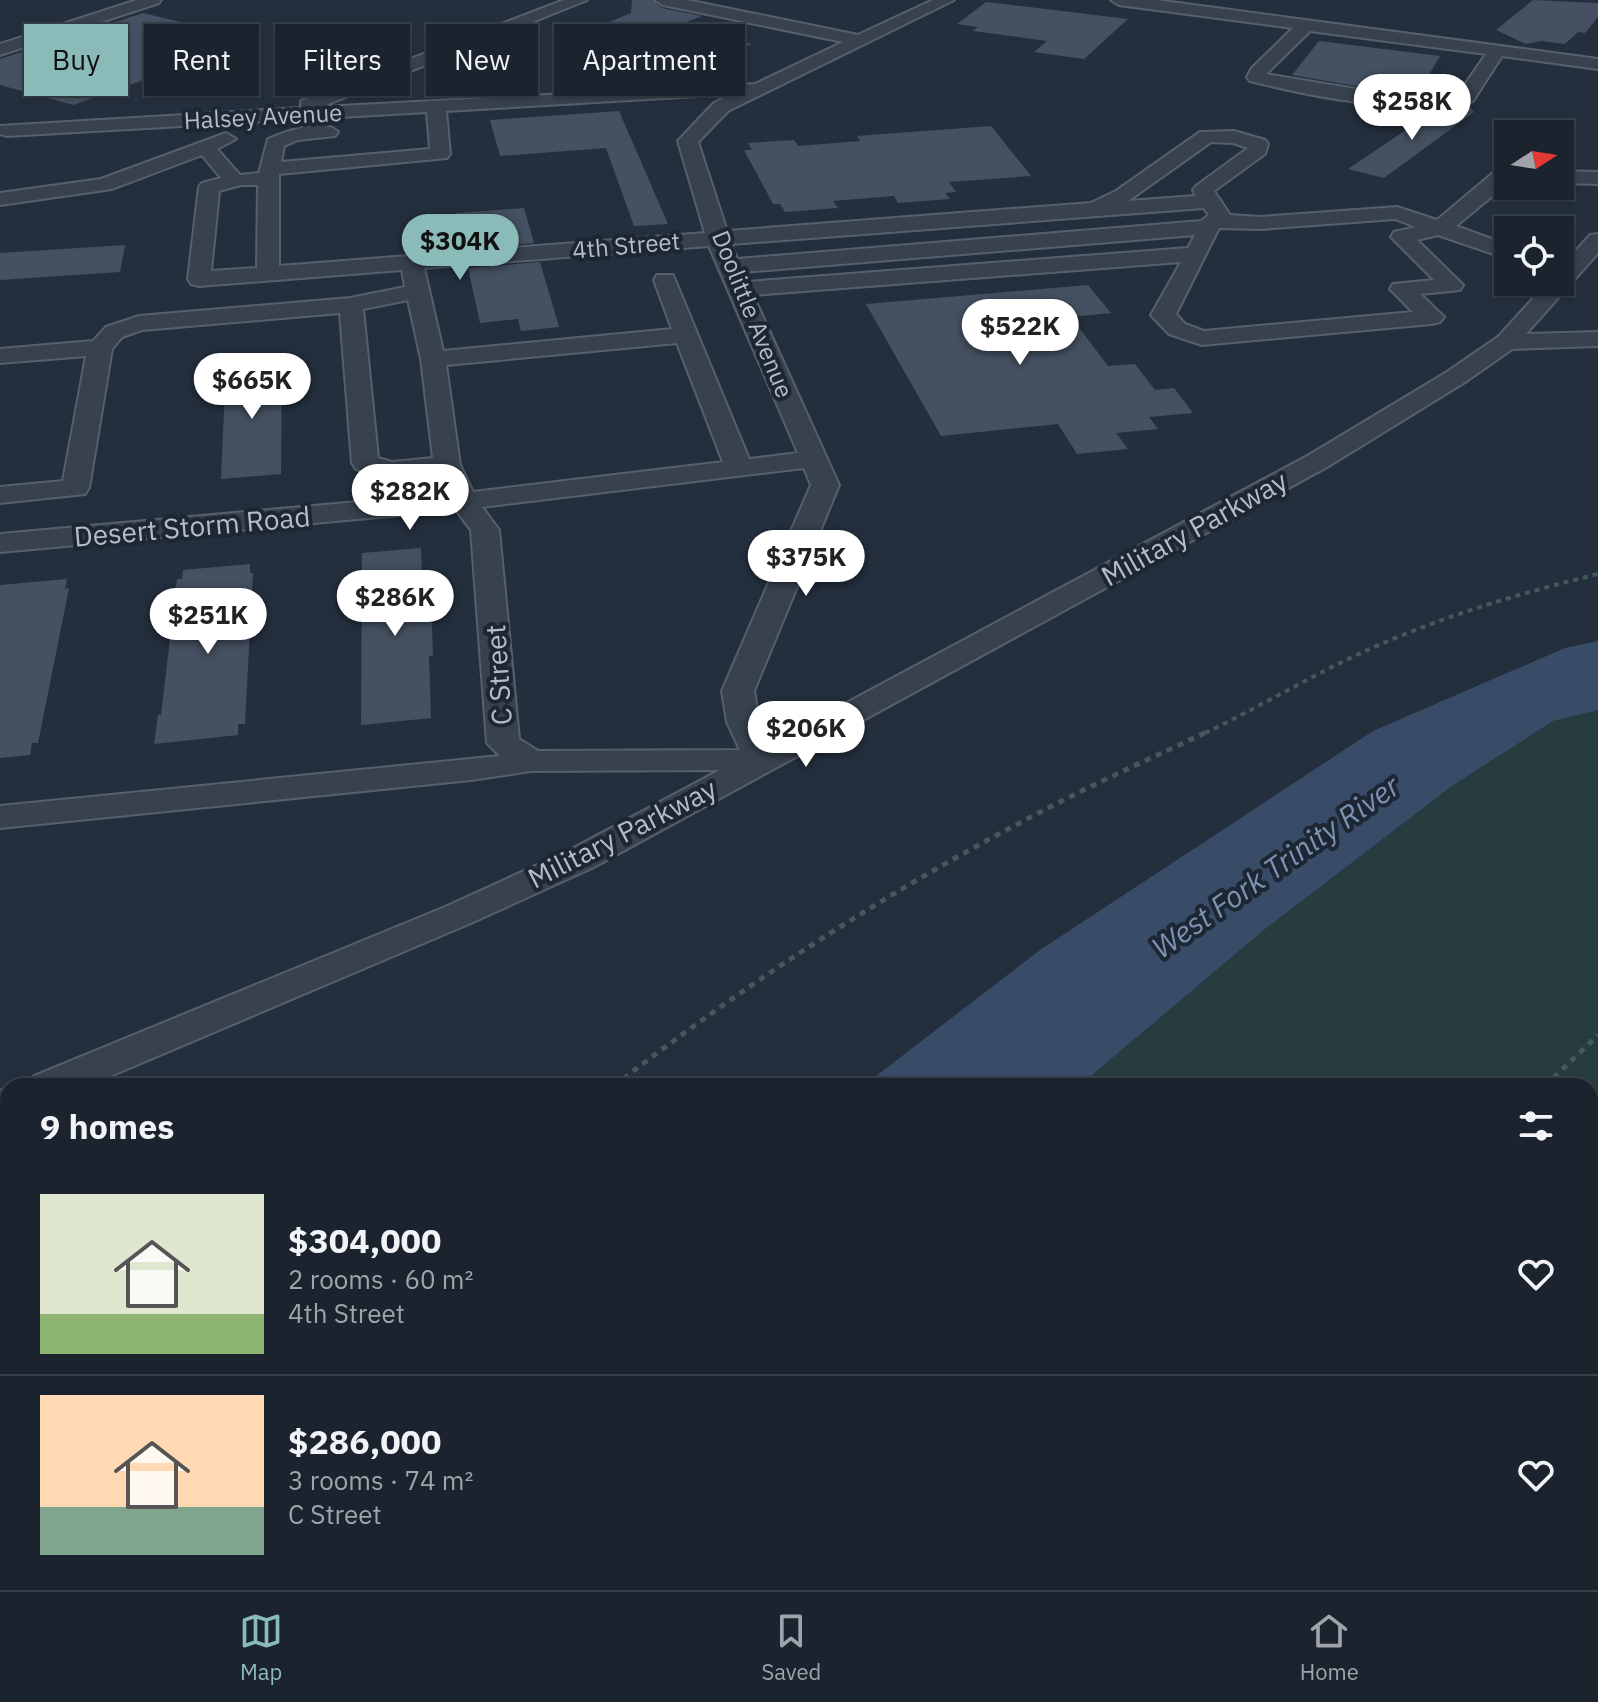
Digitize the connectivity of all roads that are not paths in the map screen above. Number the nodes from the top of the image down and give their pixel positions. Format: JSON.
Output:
{"nodes":[{"id":1,"x":153,"y":0,"type":"edge"},
{"id":2,"x":579,"y":0,"type":"edge"},
{"id":3,"x":663,"y":0,"type":"edge"},
{"id":4,"x":946,"y":0,"type":"edge"},
{"id":5,"x":1119,"y":0,"type":"edge"},
{"id":6,"x":1299,"y":7,"type":"dead end"},
{"id":7,"x":124,"y":10,"type":"junction"},
{"id":8,"x":1356,"y":18,"type":"dead end"},
{"id":9,"x":1277,"y":21,"type":"junction"},
{"id":10,"x":1306,"y":25,"type":"junction"},
{"id":11,"x":1341,"y":30,"type":"junction"},
{"id":12,"x":0,"y":38,"type":"edge"},
{"id":13,"x":861,"y":41,"type":"junction"},
{"id":14,"x":0,"y":50,"type":"edge"},
{"id":15,"x":1497,"y":51,"type":"junction"},
{"id":16,"x":1598,"y":64,"type":"edge"},
{"id":17,"x":758,"y":87,"type":"junction"},
{"id":18,"x":282,"y":116,"type":"junction"},
{"id":19,"x":436,"y":116,"type":"junction"},
{"id":20,"x":7,"y":130,"type":"dead end"},
{"id":21,"x":206,"y":148,"type":"junction"},
{"id":22,"x":270,"y":173,"type":"junction"},
{"id":23,"x":1574,"y":177,"type":"edge"},
{"id":24,"x":1598,"y":178,"type":"edge"},
{"id":25,"x":234,"y":181,"type":"junction"},
{"id":26,"x":1494,"y":182,"type":"edge"},
{"id":27,"x":0,"y":199,"type":"edge"},
{"id":28,"x":1096,"y":209,"type":"junction"},
{"id":29,"x":1214,"y":215,"type":"junction"},
{"id":30,"x":1006,"y":216,"type":"junction"},
{"id":31,"x":1442,"y":227,"type":"junction"},
{"id":32,"x":717,"y":238,"type":"junction"},
{"id":33,"x":1598,"y":240,"type":"edge"},
{"id":34,"x":1025,"y":241,"type":"junction"},
{"id":35,"x":1494,"y":247,"type":"edge"},
{"id":36,"x":1196,"y":254,"type":"junction"},
{"id":37,"x":1574,"y":261,"type":"edge"},
{"id":38,"x":411,"y":262,"type":"junction"},
{"id":39,"x":729,"y":266,"type":"junction"},
{"id":40,"x":268,"y":274,"type":"junction"},
{"id":41,"x":665,"y":280,"type":"dead end"},
{"id":42,"x":739,"y":289,"type":"junction"},
{"id":43,"x":418,"y":292,"type":"junction"},
{"id":44,"x":1543,"y":296,"type":"edge"},
{"id":45,"x":351,"y":305,"type":"junction"},
{"id":46,"x":686,"y":335,"type":"junction"},
{"id":47,"x":1598,"y":339,"type":"edge"},
{"id":48,"x":1506,"y":342,"type":"junction"},
{"id":49,"x":100,"y":348,"type":"junction"},
{"id":50,"x":0,"y":356,"type":"edge"},
{"id":51,"x":433,"y":359,"type":"junction"},
{"id":52,"x":813,"y":459,"type":"junction"},
{"id":53,"x":447,"y":465,"type":"junction"},
{"id":54,"x":739,"y":468,"type":"junction"},
{"id":55,"x":0,"y":495,"type":"edge"},
{"id":56,"x":464,"y":501,"type":"junction"},
{"id":57,"x":0,"y":543,"type":"edge"},
{"id":58,"x":761,"y":760,"type":"junction"},
{"id":59,"x":531,"y":761,"type":"junction"},
{"id":60,"x":0,"y":817,"type":"edge"},
{"id":61,"x":67,"y":1078,"type":"edge"}],
"edges":[{"from":1,"to":7,"type":"street"},
{"from":2,"to":18,"type":"street"},
{"from":3,"to":13,"type":"street"},
{"from":4,"to":13,"type":"street","name":"Doolittle Avenue"},
{"from":5,"to":9,"type":"street"},
{"from":6,"to":9,"type":"street"},
{"from":7,"to":12,"type":"street"},
{"from":7,"to":14,"type":"street"},
{"from":8,"to":11,"type":"street"},
{"from":9,"to":10,"type":"street"},
{"from":10,"to":11,"type":"street"},
{"from":10,"to":15,"type":"street"},
{"from":11,"to":15,"type":"street"},
{"from":13,"to":17,"type":"street","name":"Doolittle Avenue"},
{"from":15,"to":16,"type":"street"},
{"from":17,"to":19,"type":"street","name":"Halsey Avenue"},
{"from":17,"to":32,"type":"street","name":"Doolittle Avenue"},
{"from":18,"to":19,"type":"street","name":"Halsey Avenue"},
{"from":18,"to":20,"type":"street","name":"Halsey Avenue"},
{"from":18,"to":21,"type":"street"},
{"from":19,"to":22,"type":"street"},
{"from":19,"to":22,"type":"street"},
{"from":21,"to":25,"type":"street"},
{"from":21,"to":27,"type":"street"},
{"from":22,"to":25,"type":"street"},
{"from":22,"to":40,"type":"street"},
{"from":23,"to":24,"type":"street"},
{"from":25,"to":40,"type":"street","name":"4th Street"},
{"from":26,"to":31,"type":"street"},
{"from":28,"to":29,"type":"street","name":"4th Street"},
{"from":28,"to":29,"type":"street"},
{"from":28,"to":30,"type":"street","name":"4th Street"},
{"from":29,"to":31,"type":"street"},
{"from":29,"to":34,"type":"street"},
{"from":29,"to":36,"type":"street"},
{"from":30,"to":32,"type":"street","name":"4th Street"},
{"from":30,"to":34,"type":"street"},
{"from":31,"to":35,"type":"street"},
{"from":31,"to":36,"type":"street"},
{"from":32,"to":38,"type":"street","name":"4th Street"},
{"from":32,"to":39,"type":"street","name":"Doolittle Avenue"},
{"from":33,"to":37,"type":"street","name":"Military Parkway"},
{"from":34,"to":39,"type":"street"},
{"from":36,"to":42,"type":"street"},
{"from":38,"to":40,"type":"street","name":"4th Street"},
{"from":38,"to":43,"type":"street","name":"C Street"},
{"from":39,"to":42,"type":"street","name":"Doolittle Avenue"},
{"from":41,"to":46,"type":"street"},
{"from":42,"to":52,"type":"street","name":"Doolittle Avenue"},
{"from":43,"to":45,"type":"street"},
{"from":43,"to":51,"type":"street","name":"C Street"},
{"from":44,"to":48,"type":"street","name":"Military Parkway"},
{"from":45,"to":49,"type":"street"},
{"from":45,"to":53,"type":"street"},
{"from":46,"to":51,"type":"street"},
{"from":46,"to":54,"type":"street"},
{"from":47,"to":48,"type":"street"},
{"from":48,"to":58,"type":"street","name":"Military Parkway"},
{"from":49,"to":50,"type":"street"},
{"from":49,"to":55,"type":"street"},
{"from":51,"to":53,"type":"street","name":"C Street"},
{"from":52,"to":54,"type":"street","name":"Desert Storm Road"},
{"from":52,"to":58,"type":"street","name":"Doolittle Avenue"},
{"from":53,"to":56,"type":"street","name":"C Street"},
{"from":54,"to":56,"type":"street","name":"Desert Storm Road"},
{"from":56,"to":57,"type":"street","name":"Desert Storm Road"},
{"from":56,"to":59,"type":"street","name":"C Street"},
{"from":58,"to":59,"type":"street","name":"C Street"},
{"from":58,"to":61,"type":"street","name":"Military Parkway"},
{"from":59,"to":60,"type":"street"}]}
